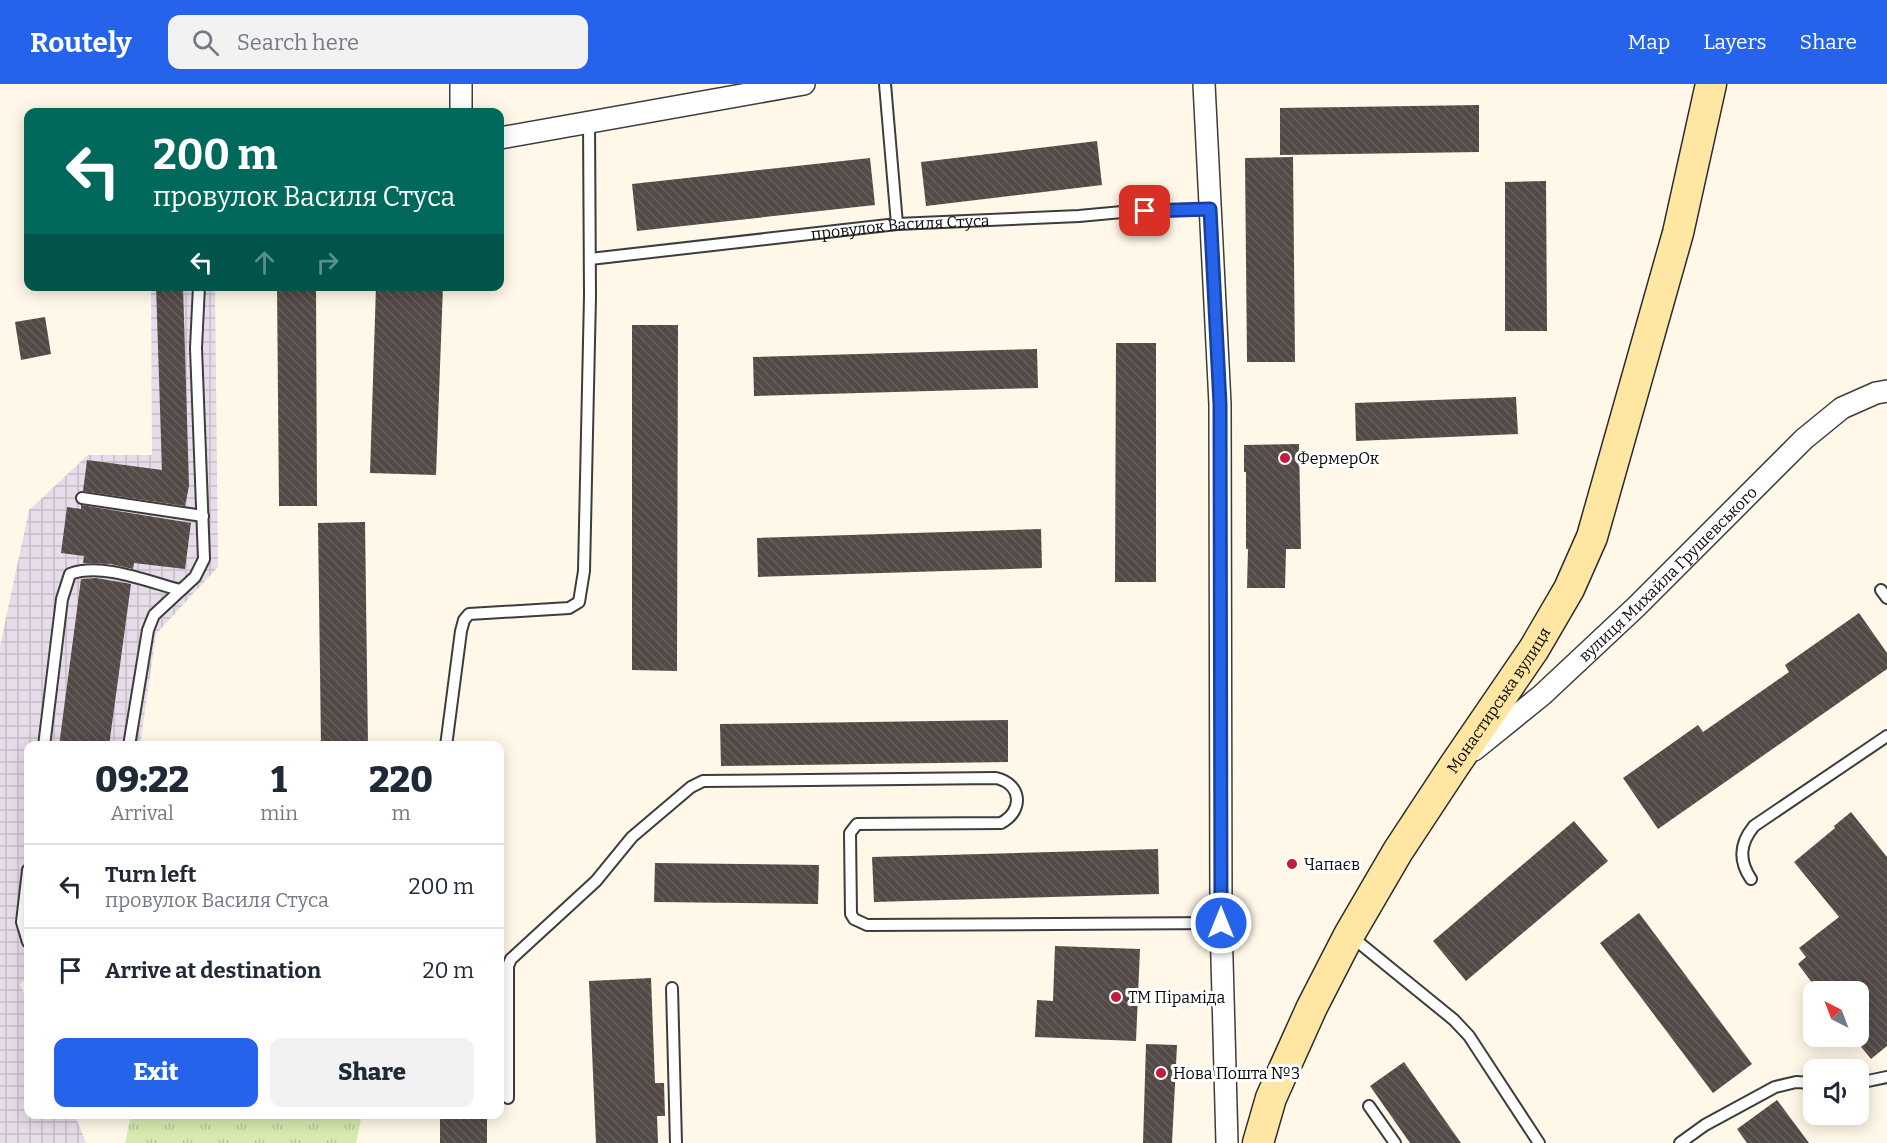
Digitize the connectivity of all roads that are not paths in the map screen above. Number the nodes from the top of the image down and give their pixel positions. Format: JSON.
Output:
{"nodes":[{"id":1,"x":461,"y":84,"type":"edge"},
{"id":2,"x":804,"y":84,"type":"edge"},
{"id":3,"x":885,"y":84,"type":"edge"},
{"id":4,"x":1204,"y":84,"type":"edge"},
{"id":5,"x":1711,"y":84,"type":"edge"},
{"id":6,"x":461,"y":108,"type":"edge"},
{"id":7,"x":589,"y":122,"type":"junction"},
{"id":8,"x":504,"y":137,"type":"edge"},
{"id":9,"x":1210,"y":209,"type":"junction"},
{"id":10,"x":897,"y":224,"type":"junction"},
{"id":11,"x":590,"y":259,"type":"junction"},
{"id":12,"x":199,"y":291,"type":"edge"},
{"id":13,"x":1887,"y":391,"type":"edge"},
{"id":14,"x":82,"y":498,"type":"dead end"},
{"id":15,"x":203,"y":516,"type":"junction"},
{"id":16,"x":180,"y":590,"type":"junction"},
{"id":17,"x":1887,"y":736,"type":"edge"},
{"id":18,"x":45,"y":741,"type":"edge"},
{"id":19,"x":130,"y":741,"type":"edge"},
{"id":20,"x":447,"y":741,"type":"edge"},
{"id":21,"x":1454,"y":766,"type":"junction"},
{"id":22,"x":1751,"y":879,"type":"dead end"},
{"id":23,"x":24,"y":905,"type":"edge"},
{"id":24,"x":1221,"y":923,"type":"junction"},
{"id":25,"x":24,"y":929,"type":"edge"},
{"id":26,"x":1349,"y":935,"type":"junction"},
{"id":27,"x":672,"y":988,"type":"dead end"},
{"id":28,"x":1887,"y":1077,"type":"edge"},
{"id":29,"x":1869,"y":1081,"type":"edge"},
{"id":30,"x":1803,"y":1082,"type":"edge"},
{"id":31,"x":508,"y":1098,"type":"dead end"},
{"id":32,"x":1369,"y":1106,"type":"dead end"},
{"id":33,"x":676,"y":1143,"type":"edge"},
{"id":34,"x":1227,"y":1143,"type":"edge"},
{"id":35,"x":1258,"y":1143,"type":"edge"},
{"id":36,"x":1395,"y":1143,"type":"edge"},
{"id":37,"x":1539,"y":1143,"type":"edge"},
{"id":38,"x":1680,"y":1143,"type":"edge"}],
"edges":[{"from":1,"to":6,"type":"street"},
{"from":2,"to":7,"type":"street"},
{"from":3,"to":10,"type":"lane"},
{"from":4,"to":9,"type":"street"},
{"from":5,"to":21,"type":"main road","name":"Монастирська вулиця"},
{"from":7,"to":8,"type":"street"},
{"from":7,"to":11,"type":"lane"},
{"from":9,"to":10,"type":"lane","name":"провулок Василя Стуса"},
{"from":9,"to":24,"type":"street"},
{"from":10,"to":11,"type":"lane","name":"провулок Василя Стуса"},
{"from":11,"to":20,"type":"lane"},
{"from":12,"to":15,"type":"lane"},
{"from":13,"to":21,"type":"street","name":"вулиця Михайла Грушевського"},
{"from":14,"to":15,"type":"lane"},
{"from":15,"to":16,"type":"lane"},
{"from":16,"to":18,"type":"lane"},
{"from":16,"to":19,"type":"lane"},
{"from":17,"to":22,"type":"lane"},
{"from":21,"to":26,"type":"main road","name":"Монастирська вулиця"},
{"from":23,"to":25,"type":"lane"},
{"from":24,"to":31,"type":"lane"},
{"from":24,"to":34,"type":"street"},
{"from":26,"to":35,"type":"main road","name":"Монастирська вулиця"},
{"from":26,"to":37,"type":"lane"},
{"from":27,"to":33,"type":"lane"},
{"from":28,"to":29,"type":"lane"},
{"from":30,"to":38,"type":"lane"},
{"from":32,"to":36,"type":"lane"}]}
